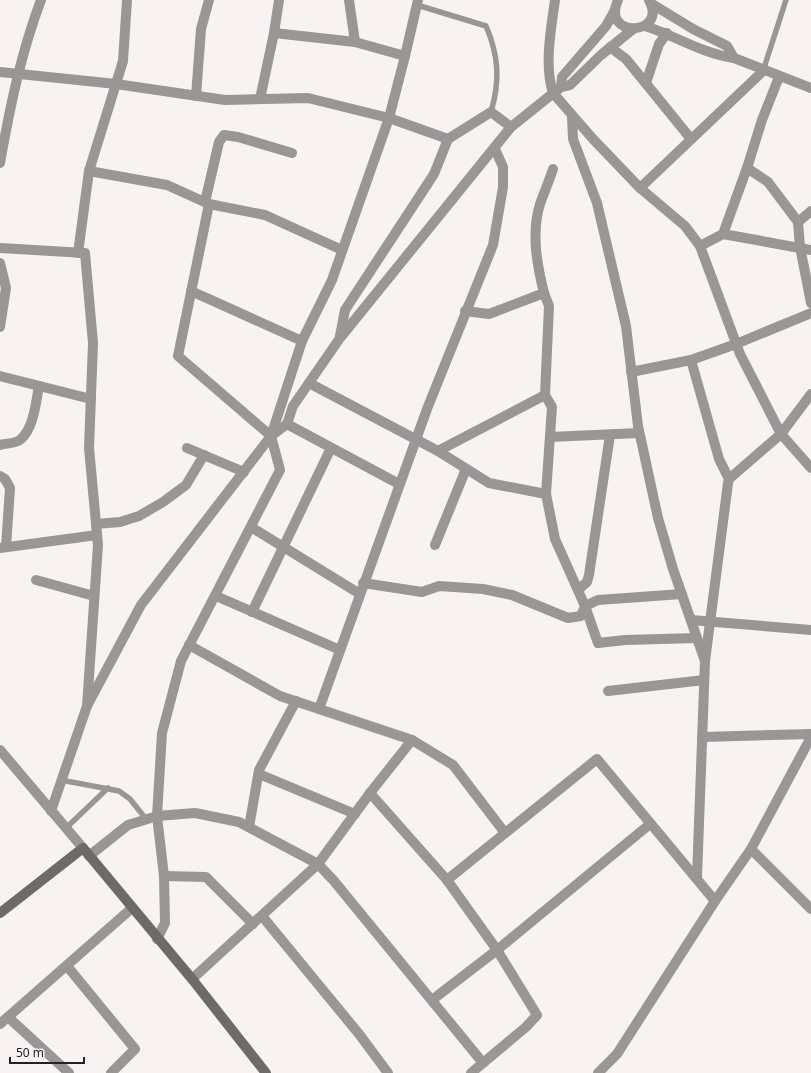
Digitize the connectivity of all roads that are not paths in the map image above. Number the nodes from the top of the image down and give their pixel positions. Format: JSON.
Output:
{"nodes":[{"id":1,"x":41,"y":0,"type":"edge"},
{"id":2,"x":127,"y":0,"type":"edge"},
{"id":3,"x":209,"y":0,"type":"edge"},
{"id":4,"x":279,"y":0,"type":"edge"},
{"id":5,"x":349,"y":0,"type":"edge"},
{"id":6,"x":555,"y":0,"type":"edge"},
{"id":7,"x":786,"y":0,"type":"edge"},
{"id":8,"x":650,"y":1,"type":"edge"},
{"id":9,"x":417,"y":2,"type":"edge"},
{"id":10,"x":616,"y":5,"type":"edge"},
{"id":11,"x":645,"y":26,"type":"junction"},
{"id":12,"x":633,"y":29,"type":"junction"},
{"id":13,"x":274,"y":33,"type":"junction"},
{"id":14,"x":667,"y":33,"type":"junction"},
{"id":15,"x":355,"y":42,"type":"junction"},
{"id":16,"x":610,"y":46,"type":"junction"},
{"id":17,"x":405,"y":56,"type":"junction"},
{"id":18,"x":734,"y":58,"type":"junction"},
{"id":19,"x":763,"y":70,"type":"junction"},
{"id":20,"x":0,"y":72,"type":"edge"},
{"id":21,"x":18,"y":75,"type":"junction"},
{"id":22,"x":779,"y":77,"type":"junction"},
{"id":23,"x":646,"y":83,"type":"junction"},
{"id":24,"x":116,"y":84,"type":"junction"},
{"id":25,"x":811,"y":88,"type":"edge"},
{"id":26,"x":557,"y":90,"type":"junction"},
{"id":27,"x":196,"y":96,"type":"junction"},
{"id":28,"x":260,"y":99,"type":"junction"},
{"id":29,"x":492,"y":112,"type":"junction"},
{"id":30,"x":572,"y":116,"type":"junction"},
{"id":31,"x":389,"y":118,"type":"junction"},
{"id":32,"x":510,"y":127,"type":"junction"},
{"id":33,"x":448,"y":139,"type":"junction"},
{"id":34,"x":691,"y":139,"type":"junction"},
{"id":35,"x":495,"y":148,"type":"junction"},
{"id":36,"x":292,"y":153,"type":"dead end"},
{"id":37,"x":0,"y":163,"type":"edge"},
{"id":38,"x":747,"y":168,"type":"junction"},
{"id":39,"x":553,"y":169,"type":"dead end"},
{"id":40,"x":89,"y":171,"type":"junction"},
{"id":41,"x":640,"y":188,"type":"junction"},
{"id":42,"x":207,"y":203,"type":"junction"},
{"id":43,"x":811,"y":212,"type":"edge"},
{"id":44,"x":798,"y":222,"type":"junction"},
{"id":45,"x":723,"y":234,"type":"junction"},
{"id":46,"x":700,"y":246,"type":"junction"},
{"id":47,"x":800,"y":247,"type":"junction"},
{"id":48,"x":0,"y":248,"type":"edge"},
{"id":49,"x":342,"y":250,"type":"junction"},
{"id":50,"x":811,"y":250,"type":"edge"},
{"id":51,"x":78,"y":253,"type":"junction"},
{"id":52,"x":0,"y":263,"type":"edge"},
{"id":53,"x":191,"y":291,"type":"junction"},
{"id":54,"x":544,"y":293,"type":"junction"},
{"id":55,"x":811,"y":303,"type":"edge"},
{"id":56,"x":465,"y":311,"type":"junction"},
{"id":57,"x":811,"y":313,"type":"edge"},
{"id":58,"x":0,"y":327,"type":"edge"},
{"id":59,"x":340,"y":338,"type":"junction"},
{"id":60,"x":302,"y":341,"type":"junction"},
{"id":61,"x":736,"y":344,"type":"junction"},
{"id":62,"x":691,"y":360,"type":"junction"},
{"id":63,"x":631,"y":372,"type":"junction"},
{"id":64,"x":0,"y":376,"type":"edge"},
{"id":65,"x":309,"y":383,"type":"junction"},
{"id":66,"x":39,"y":386,"type":"junction"},
{"id":67,"x":811,"y":394,"type":"edge"},
{"id":68,"x":545,"y":395,"type":"junction"},
{"id":69,"x":92,"y":399,"type":"junction"},
{"id":70,"x":287,"y":424,"type":"junction"},
{"id":71,"x":639,"y":433,"type":"junction"},
{"id":72,"x":781,"y":434,"type":"junction"},
{"id":73,"x":610,"y":435,"type":"junction"},
{"id":74,"x":272,"y":436,"type":"junction"},
{"id":75,"x":550,"y":436,"type":"junction"},
{"id":76,"x":415,"y":440,"type":"junction"},
{"id":77,"x":0,"y":445,"type":"edge"},
{"id":78,"x":187,"y":448,"type":"dead end"},
{"id":79,"x":332,"y":448,"type":"junction"},
{"id":80,"x":438,"y":452,"type":"junction"},
{"id":81,"x":204,"y":455,"type":"junction"},
{"id":82,"x":809,"y":462,"type":"edge"},
{"id":83,"x":466,"y":469,"type":"junction"},
{"id":84,"x":244,"y":472,"type":"junction"},
{"id":85,"x":0,"y":476,"type":"edge"},
{"id":86,"x":728,"y":479,"type":"junction"},
{"id":87,"x":399,"y":484,"type":"junction"},
{"id":88,"x":546,"y":494,"type":"junction"},
{"id":89,"x":96,"y":524,"type":"junction"},
{"id":90,"x":251,"y":527,"type":"junction"},
{"id":91,"x":97,"y":535,"type":"junction"},
{"id":92,"x":435,"y":545,"type":"dead end"},
{"id":93,"x":3,"y":547,"type":"edge"},
{"id":94,"x":283,"y":547,"type":"junction"},
{"id":95,"x":36,"y":580,"type":"dead end"},
{"id":96,"x":363,"y":583,"type":"junction"},
{"id":97,"x":578,"y":590,"type":"junction"},
{"id":98,"x":360,"y":594,"type":"junction"},
{"id":99,"x":682,"y":594,"type":"junction"},
{"id":100,"x":94,"y":596,"type":"junction"},
{"id":101,"x":216,"y":596,"type":"junction"},
{"id":102,"x":585,"y":606,"type":"junction"},
{"id":103,"x":252,"y":612,"type":"junction"},
{"id":104,"x":691,"y":620,"type":"junction"},
{"id":105,"x":711,"y":622,"type":"junction"},
{"id":106,"x":811,"y":630,"type":"edge"},
{"id":107,"x":697,"y":638,"type":"junction"},
{"id":108,"x":189,"y":645,"type":"junction"},
{"id":109,"x":340,"y":650,"type":"junction"},
{"id":110,"x":705,"y":661,"type":"junction"},
{"id":111,"x":704,"y":680,"type":"junction"},
{"id":112,"x":608,"y":691,"type":"dead end"},
{"id":113,"x":296,"y":701,"type":"junction"},
{"id":114,"x":87,"y":706,"type":"junction"},
{"id":115,"x":319,"y":709,"type":"junction"},
{"id":116,"x":811,"y":734,"type":"edge"},
{"id":117,"x":702,"y":737,"type":"junction"},
{"id":118,"x":811,"y":737,"type":"edge"},
{"id":119,"x":412,"y":740,"type":"junction"},
{"id":120,"x":0,"y":750,"type":"edge"},
{"id":121,"x":259,"y":774,"type":"junction"},
{"id":122,"x":61,"y":780,"type":"junction"},
{"id":123,"x":108,"y":788,"type":"junction"},
{"id":124,"x":370,"y":793,"type":"junction"},
{"id":125,"x":51,"y":810,"type":"junction"},
{"id":126,"x":355,"y":814,"type":"junction"},
{"id":127,"x":157,"y":816,"type":"junction"},
{"id":128,"x":146,"y":819,"type":"junction"},
{"id":129,"x":650,"y":824,"type":"junction"},
{"id":130,"x":249,"y":827,"type":"junction"},
{"id":131,"x":66,"y":828,"type":"junction"},
{"id":132,"x":504,"y":833,"type":"junction"},
{"id":133,"x":751,"y":849,"type":"junction"},
{"id":134,"x":86,"y":852,"type":"junction"},
{"id":135,"x":318,"y":864,"type":"junction"},
{"id":136,"x":164,"y":876,"type":"junction"},
{"id":137,"x":697,"y":877,"type":"junction"},
{"id":138,"x":447,"y":880,"type":"junction"},
{"id":139,"x":715,"y":901,"type":"junction"},
{"id":140,"x":132,"y":908,"type":"junction"},
{"id":141,"x":811,"y":909,"type":"edge"},
{"id":142,"x":0,"y":913,"type":"edge"},
{"id":143,"x":262,"y":916,"type":"junction"},
{"id":144,"x":253,"y":924,"type":"junction"},
{"id":145,"x":156,"y":938,"type":"junction"},
{"id":146,"x":497,"y":950,"type":"junction"},
{"id":147,"x":67,"y":966,"type":"junction"},
{"id":148,"x":192,"y":979,"type":"junction"},
{"id":149,"x":432,"y":1000,"type":"junction"},
{"id":150,"x":4,"y":1021,"type":"edge"},
{"id":151,"x":483,"y":1063,"type":"junction"},
{"id":152,"x":69,"y":1073,"type":"edge"},
{"id":153,"x":111,"y":1073,"type":"edge"},
{"id":154,"x":266,"y":1073,"type":"edge"},
{"id":155,"x":388,"y":1073,"type":"edge"},
{"id":156,"x":471,"y":1073,"type":"edge"},
{"id":157,"x":598,"y":1073,"type":"edge"}],
"edges":[{"from":1,"to":21,"type":"street"},
{"from":2,"to":24,"type":"street"},
{"from":3,"to":27,"type":"street"},
{"from":4,"to":13,"type":"street"},
{"from":5,"to":15,"type":"street"},
{"from":6,"to":26,"type":"street"},
{"from":7,"to":19,"type":"lane"},
{"from":8,"to":11,"type":"street"},
{"from":8,"to":18,"type":"street"},
{"from":9,"to":17,"type":"street"},
{"from":9,"to":29,"type":"lane"},
{"from":10,"to":12,"type":"street"},
{"from":10,"to":26,"type":"street"},
{"from":11,"to":12,"type":"street"},
{"from":11,"to":14,"type":"street"},
{"from":12,"to":16,"type":"street"},
{"from":13,"to":15,"type":"street"},
{"from":13,"to":28,"type":"street"},
{"from":14,"to":18,"type":"street"},
{"from":14,"to":23,"type":"street"},
{"from":15,"to":17,"type":"street"},
{"from":16,"to":23,"type":"street"},
{"from":16,"to":26,"type":"street"},
{"from":17,"to":31,"type":"street"},
{"from":18,"to":19,"type":"street"},
{"from":19,"to":22,"type":"street"},
{"from":19,"to":34,"type":"street"},
{"from":20,"to":21,"type":"street"},
{"from":21,"to":24,"type":"street"},
{"from":21,"to":37,"type":"street"},
{"from":22,"to":25,"type":"street"},
{"from":22,"to":38,"type":"street"},
{"from":23,"to":34,"type":"street"},
{"from":24,"to":27,"type":"street"},
{"from":24,"to":40,"type":"street"},
{"from":26,"to":30,"type":"street"},
{"from":26,"to":32,"type":"street"},
{"from":27,"to":28,"type":"street"},
{"from":28,"to":31,"type":"street"},
{"from":29,"to":32,"type":"street"},
{"from":29,"to":33,"type":"street"},
{"from":30,"to":41,"type":"street"},
{"from":30,"to":63,"type":"street"},
{"from":31,"to":33,"type":"street"},
{"from":31,"to":49,"type":"street"},
{"from":32,"to":35,"type":"street"},
{"from":33,"to":59,"type":"street"},
{"from":34,"to":41,"type":"street"},
{"from":35,"to":56,"type":"street"},
{"from":35,"to":59,"type":"street"},
{"from":36,"to":42,"type":"street"},
{"from":38,"to":44,"type":"street"},
{"from":38,"to":45,"type":"street"},
{"from":39,"to":54,"type":"street"},
{"from":40,"to":42,"type":"street"},
{"from":40,"to":51,"type":"street"},
{"from":41,"to":46,"type":"street"},
{"from":42,"to":49,"type":"street"},
{"from":42,"to":53,"type":"street"},
{"from":43,"to":44,"type":"street"},
{"from":44,"to":47,"type":"street"},
{"from":45,"to":46,"type":"street"},
{"from":45,"to":47,"type":"street"},
{"from":46,"to":61,"type":"street"},
{"from":47,"to":50,"type":"street"},
{"from":47,"to":55,"type":"street"},
{"from":48,"to":51,"type":"street"},
{"from":49,"to":60,"type":"street"},
{"from":51,"to":69,"type":"street"},
{"from":52,"to":58,"type":"street"},
{"from":53,"to":60,"type":"street"},
{"from":53,"to":74,"type":"street"},
{"from":54,"to":56,"type":"street"},
{"from":54,"to":68,"type":"street"},
{"from":56,"to":76,"type":"street"},
{"from":57,"to":61,"type":"street"},
{"from":59,"to":65,"type":"street"},
{"from":60,"to":74,"type":"street"},
{"from":61,"to":62,"type":"street"},
{"from":61,"to":72,"type":"street"},
{"from":62,"to":63,"type":"street"},
{"from":62,"to":86,"type":"street"},
{"from":63,"to":71,"type":"street"},
{"from":64,"to":66,"type":"street"},
{"from":65,"to":70,"type":"street"},
{"from":65,"to":76,"type":"street"},
{"from":66,"to":69,"type":"street"},
{"from":66,"to":77,"type":"street"},
{"from":67,"to":72,"type":"street"},
{"from":68,"to":75,"type":"street"},
{"from":68,"to":80,"type":"street"},
{"from":69,"to":89,"type":"street"},
{"from":70,"to":74,"type":"street"},
{"from":70,"to":79,"type":"street"},
{"from":71,"to":73,"type":"street"},
{"from":71,"to":99,"type":"street"},
{"from":72,"to":82,"type":"street"},
{"from":72,"to":86,"type":"street"},
{"from":73,"to":75,"type":"street"},
{"from":73,"to":97,"type":"street"},
{"from":74,"to":84,"type":"street"},
{"from":74,"to":90,"type":"street"},
{"from":75,"to":88,"type":"street"},
{"from":76,"to":80,"type":"street"},
{"from":76,"to":87,"type":"street"},
{"from":78,"to":81,"type":"street"},
{"from":79,"to":87,"type":"street"},
{"from":79,"to":94,"type":"street"},
{"from":80,"to":83,"type":"street"},
{"from":81,"to":84,"type":"street"},
{"from":81,"to":89,"type":"street"},
{"from":83,"to":88,"type":"street"},
{"from":83,"to":92,"type":"street"},
{"from":84,"to":114,"type":"street"},
{"from":85,"to":93,"type":"street"},
{"from":86,"to":105,"type":"street"},
{"from":87,"to":96,"type":"street"},
{"from":88,"to":97,"type":"street"},
{"from":89,"to":91,"type":"street"},
{"from":90,"to":94,"type":"street"},
{"from":90,"to":101,"type":"street"},
{"from":91,"to":93,"type":"street"},
{"from":91,"to":100,"type":"street"},
{"from":94,"to":98,"type":"street"},
{"from":94,"to":103,"type":"street"},
{"from":95,"to":100,"type":"street"},
{"from":96,"to":98,"type":"street"},
{"from":96,"to":102,"type":"street"},
{"from":97,"to":102,"type":"street"},
{"from":98,"to":109,"type":"street"},
{"from":99,"to":102,"type":"street"},
{"from":99,"to":104,"type":"street"},
{"from":100,"to":114,"type":"street"},
{"from":101,"to":103,"type":"street"},
{"from":101,"to":108,"type":"street"},
{"from":102,"to":107,"type":"street"},
{"from":103,"to":109,"type":"street"},
{"from":104,"to":105,"type":"street"},
{"from":104,"to":107,"type":"street"},
{"from":105,"to":106,"type":"street"},
{"from":105,"to":110,"type":"street"},
{"from":107,"to":110,"type":"street"},
{"from":108,"to":113,"type":"street"},
{"from":108,"to":127,"type":"street"},
{"from":109,"to":115,"type":"street"},
{"from":110,"to":111,"type":"street"},
{"from":111,"to":112,"type":"street"},
{"from":111,"to":117,"type":"street"},
{"from":113,"to":115,"type":"street"},
{"from":113,"to":121,"type":"street"},
{"from":114,"to":122,"type":"street"},
{"from":115,"to":119,"type":"street"},
{"from":116,"to":117,"type":"street"},
{"from":117,"to":137,"type":"street"},
{"from":118,"to":133,"type":"street"},
{"from":119,"to":124,"type":"street"},
{"from":119,"to":132,"type":"street"},
{"from":120,"to":125,"type":"street"},
{"from":121,"to":126,"type":"street"},
{"from":121,"to":130,"type":"street"},
{"from":122,"to":123,"type":"lane"},
{"from":122,"to":125,"type":"street"},
{"from":123,"to":128,"type":"lane"},
{"from":123,"to":131,"type":"lane"},
{"from":124,"to":126,"type":"street"},
{"from":124,"to":138,"type":"street"},
{"from":125,"to":131,"type":"street"},
{"from":126,"to":135,"type":"street"},
{"from":127,"to":128,"type":"street"},
{"from":127,"to":130,"type":"street"},
{"from":127,"to":136,"type":"street"},
{"from":128,"to":134,"type":"street"},
{"from":129,"to":132,"type":"street"},
{"from":129,"to":137,"type":"street"},
{"from":129,"to":146,"type":"street"},
{"from":130,"to":135,"type":"street"},
{"from":131,"to":134,"type":"street"},
{"from":132,"to":138,"type":"street"},
{"from":133,"to":139,"type":"street"},
{"from":133,"to":141,"type":"street"},
{"from":134,"to":140,"type":"main road"},
{"from":134,"to":142,"type":"main road"},
{"from":135,"to":143,"type":"street"},
{"from":135,"to":149,"type":"street"},
{"from":136,"to":144,"type":"street"},
{"from":136,"to":145,"type":"street"},
{"from":137,"to":139,"type":"street"},
{"from":138,"to":146,"type":"street"},
{"from":139,"to":157,"type":"street"},
{"from":140,"to":145,"type":"main road"},
{"from":140,"to":147,"type":"street"},
{"from":143,"to":144,"type":"street"},
{"from":143,"to":155,"type":"street"},
{"from":144,"to":148,"type":"street"},
{"from":145,"to":148,"type":"main road"},
{"from":146,"to":149,"type":"street"},
{"from":146,"to":151,"type":"street"},
{"from":147,"to":150,"type":"street"},
{"from":147,"to":153,"type":"street"},
{"from":148,"to":154,"type":"main road"},
{"from":149,"to":151,"type":"street"},
{"from":150,"to":152,"type":"street"},
{"from":151,"to":156,"type":"street"}]}
